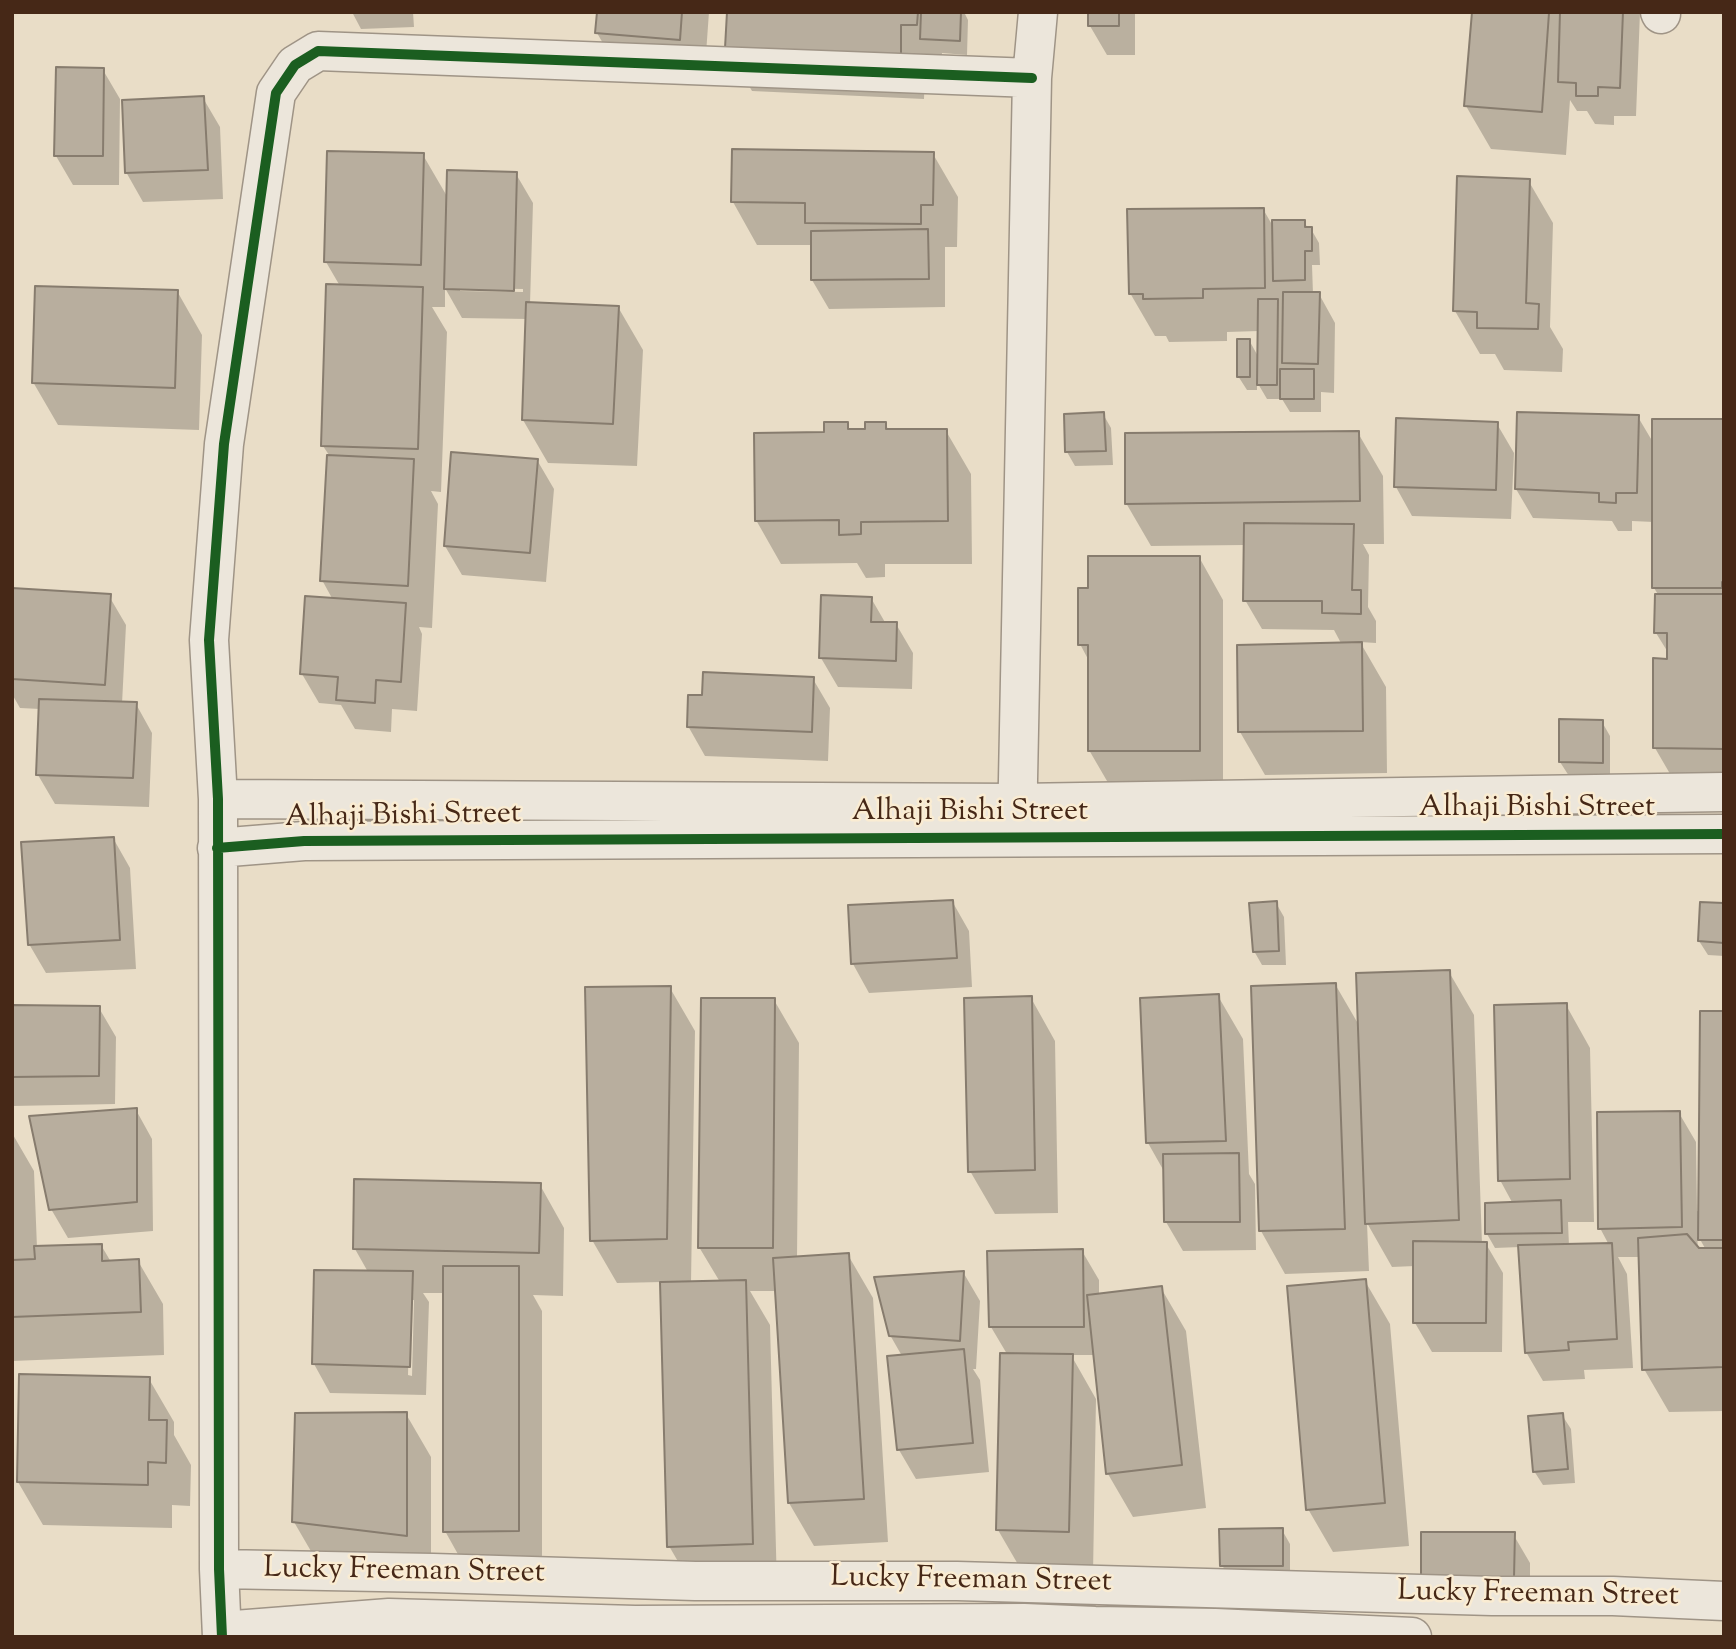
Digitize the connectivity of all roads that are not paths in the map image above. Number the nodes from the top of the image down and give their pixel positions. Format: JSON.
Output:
{"nodes":[{"id":1,"x":1038,"y":12,"type":"edge"},
{"id":2,"x":1031,"y":78,"type":"junction"},
{"id":3,"x":1724,"y":792,"type":"edge"},
{"id":4,"x":218,"y":799,"type":"junction"},
{"id":5,"x":1017,"y":820,"type":"junction"},
{"id":6,"x":1724,"y":834,"type":"edge"},
{"id":7,"x":217,"y":848,"type":"junction"},
{"id":8,"x":219,"y":1569,"type":"junction"},
{"id":9,"x":1724,"y":1601,"type":"edge"},
{"id":10,"x":222,"y":1634,"type":"edge"},
{"id":11,"x":1412,"y":1637,"type":"edge"}],
"edges":[{"from":1,"to":2,"type":"street"},
{"from":2,"to":4,"type":"street"},
{"from":2,"to":5,"type":"street"},
{"from":3,"to":5,"type":"street","name":"Alhaji Bishi Street"},
{"from":4,"to":5,"type":"street","name":"Alhaji Bishi Street"},
{"from":4,"to":7,"type":"street"},
{"from":5,"to":6,"type":"street","name":"Alhaji Bishi Street"},
{"from":5,"to":7,"type":"street","name":"Alhaji Bishi Street"},
{"from":7,"to":8,"type":"street"},
{"from":8,"to":9,"type":"street","name":"Lucky Freeman Street"},
{"from":8,"to":10,"type":"street"},
{"from":10,"to":11,"type":"street","name":"Lucky Freeman Street"}]}
